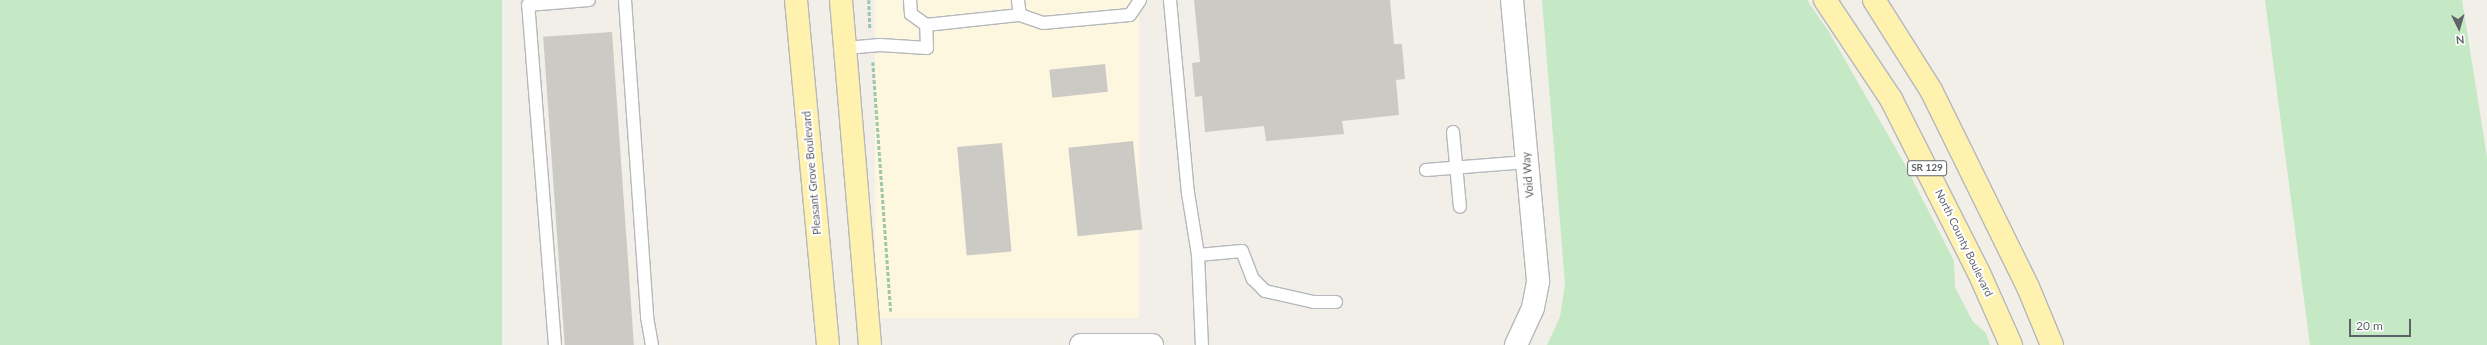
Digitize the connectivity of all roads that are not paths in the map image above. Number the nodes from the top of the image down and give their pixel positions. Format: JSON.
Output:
{"nodes":[{"id":1,"x":589,"y":0,"type":"edge"},
{"id":2,"x":625,"y":0,"type":"edge"},
{"id":3,"x":796,"y":0,"type":"edge"},
{"id":4,"x":842,"y":0,"type":"edge"},
{"id":5,"x":910,"y":0,"type":"edge"},
{"id":6,"x":1018,"y":0,"type":"edge"},
{"id":7,"x":1140,"y":0,"type":"edge"},
{"id":8,"x":1170,"y":0,"type":"edge"},
{"id":9,"x":1512,"y":0,"type":"edge"},
{"id":10,"x":1825,"y":0,"type":"edge"},
{"id":11,"x":1874,"y":0,"type":"edge"},
{"id":12,"x":1020,"y":15,"type":"junction"},
{"id":13,"x":926,"y":25,"type":"junction"},
{"id":14,"x":846,"y":48,"type":"junction"},
{"id":15,"x":1453,"y":132,"type":"dead end"},
{"id":16,"x":1527,"y":162,"type":"junction"},
{"id":17,"x":1455,"y":168,"type":"junction"},
{"id":18,"x":1426,"y":170,"type":"dead end"},
{"id":19,"x":1460,"y":207,"type":"dead end"},
{"id":20,"x":1198,"y":255,"type":"junction"},
{"id":21,"x":1336,"y":302,"type":"dead end"},
{"id":22,"x":555,"y":345,"type":"edge"},
{"id":23,"x":652,"y":345,"type":"edge"},
{"id":24,"x":828,"y":345,"type":"edge"},
{"id":25,"x":870,"y":345,"type":"edge"},
{"id":26,"x":1081,"y":345,"type":"edge"},
{"id":27,"x":1152,"y":345,"type":"edge"},
{"id":28,"x":1202,"y":345,"type":"edge"},
{"id":29,"x":1516,"y":345,"type":"edge"},
{"id":30,"x":2011,"y":345,"type":"edge"},
{"id":31,"x":2052,"y":345,"type":"edge"}],
"edges":[{"from":1,"to":22,"type":"lane"},
{"from":2,"to":23,"type":"lane"},
{"from":3,"to":24,"type":"main road","name":"Pleasant Grove Boulevard"},
{"from":4,"to":14,"type":"main road"},
{"from":5,"to":13,"type":"lane"},
{"from":6,"to":12,"type":"lane"},
{"from":7,"to":12,"type":"lane"},
{"from":8,"to":20,"type":"lane"},
{"from":9,"to":16,"type":"street","name":"Void Way"},
{"from":10,"to":30,"type":"main road","name":"North County Boulevard","number":"SR 129"},
{"from":11,"to":31,"type":"main road"},
{"from":12,"to":13,"type":"lane"},
{"from":13,"to":14,"type":"lane"},
{"from":14,"to":25,"type":"main road"},
{"from":15,"to":17,"type":"lane"},
{"from":16,"to":17,"type":"lane"},
{"from":16,"to":29,"type":"street","name":"Void Way"},
{"from":17,"to":18,"type":"lane"},
{"from":17,"to":19,"type":"lane"},
{"from":20,"to":21,"type":"lane"},
{"from":20,"to":28,"type":"lane"},
{"from":26,"to":27,"type":"street"}]}
